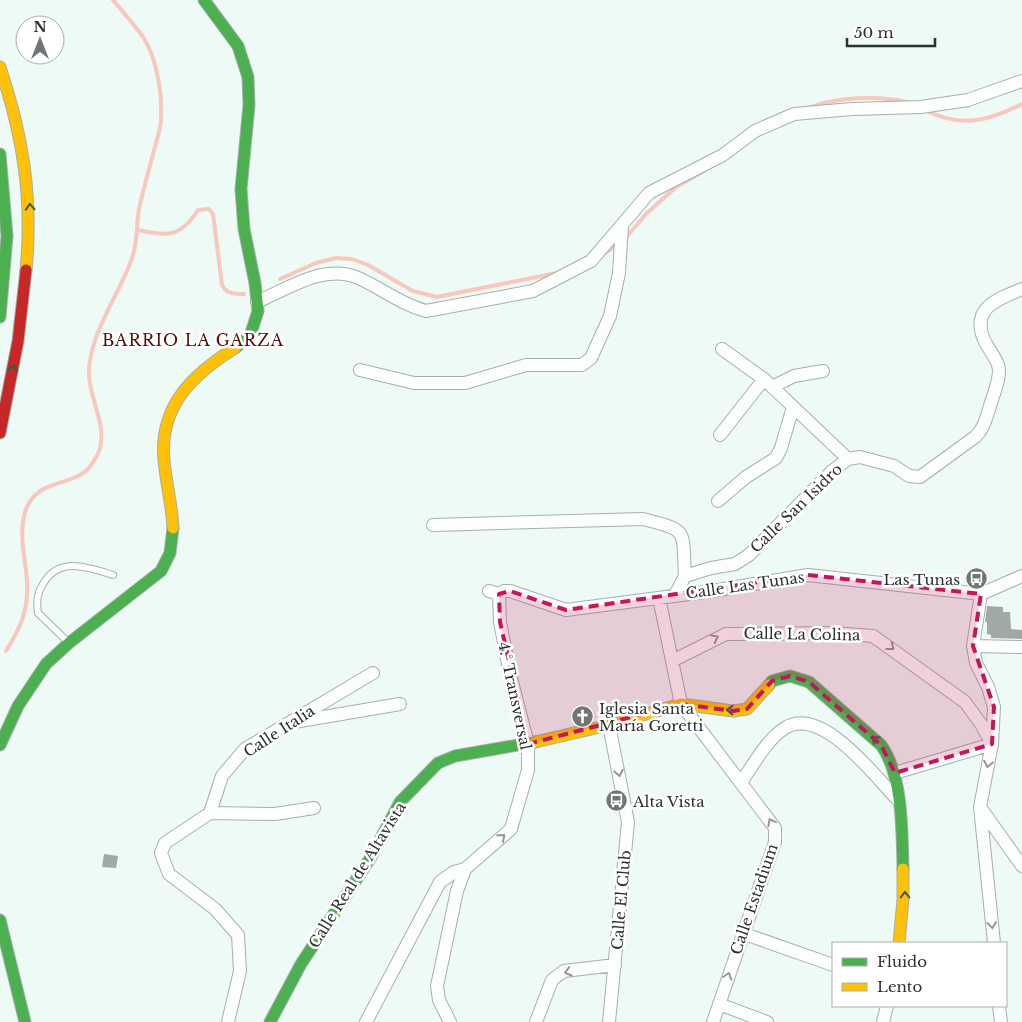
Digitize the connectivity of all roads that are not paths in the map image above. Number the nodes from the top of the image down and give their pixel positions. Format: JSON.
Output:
{"nodes":[{"id":1,"x":204,"y":0,"type":"edge"},
{"id":2,"x":0,"y":67,"type":"edge"},
{"id":3,"x":1022,"y":81,"type":"edge"},
{"id":4,"x":0,"y":154,"type":"edge"},
{"id":5,"x":622,"y":226,"type":"junction"},
{"id":6,"x":1022,"y":289,"type":"edge"},
{"id":7,"x":257,"y":302,"type":"junction"},
{"id":8,"x":0,"y":317,"type":"edge"},
{"id":9,"x":722,"y":349,"type":"dead end"},
{"id":10,"x":360,"y":370,"type":"dead end"},
{"id":11,"x":823,"y":371,"type":"dead end"},
{"id":12,"x":768,"y":383,"type":"junction"},
{"id":13,"x":793,"y":407,"type":"junction"},
{"id":14,"x":0,"y":433,"type":"edge"},
{"id":15,"x":720,"y":435,"type":"dead end"},
{"id":16,"x":848,"y":459,"type":"junction"},
{"id":17,"x":718,"y":501,"type":"dead end"},
{"id":18,"x":433,"y":525,"type":"dead end"},
{"id":19,"x":113,"y":575,"type":"dead end"},
{"id":20,"x":685,"y":576,"type":"junction"},
{"id":21,"x":1022,"y":576,"type":"edge"},
{"id":22,"x":494,"y":593,"type":"joint"},
{"id":23,"x":981,"y":594,"type":"junction"},
{"id":24,"x":674,"y":595,"type":"junction"},
{"id":25,"x":659,"y":598,"type":"junction"},
{"id":26,"x":69,"y":643,"type":"junction"},
{"id":27,"x":973,"y":646,"type":"junction"},
{"id":28,"x":1022,"y":647,"type":"edge"},
{"id":29,"x":672,"y":661,"type":"junction"},
{"id":30,"x":373,"y":673,"type":"dead end"},
{"id":31,"x":400,"y":704,"type":"dead end"},
{"id":32,"x":681,"y":704,"type":"junction"},
{"id":33,"x":284,"y":724,"type":"junction"},
{"id":34,"x":609,"y":725,"type":"junction"},
{"id":35,"x":528,"y":744,"type":"junction"},
{"id":36,"x":992,"y":744,"type":"junction"},
{"id":37,"x":0,"y":745,"type":"edge"},
{"id":38,"x":895,"y":772,"type":"junction"},
{"id":39,"x":742,"y":781,"type":"junction"},
{"id":40,"x":897,"y":799,"type":"junction"},
{"id":41,"x":980,"y":807,"type":"junction"},
{"id":42,"x":314,"y":808,"type":"dead end"},
{"id":43,"x":210,"y":813,"type":"junction"},
{"id":44,"x":1022,"y":866,"type":"edge"},
{"id":45,"x":465,"y":869,"type":"junction"},
{"id":46,"x":0,"y":920,"type":"edge"},
{"id":47,"x":742,"y":933,"type":"junction"},
{"id":48,"x":899,"y":942,"type":"edge"},
{"id":49,"x":994,"y":942,"type":"edge"},
{"id":50,"x":615,"y":965,"type":"junction"},
{"id":51,"x":832,"y":965,"type":"edge"},
{"id":52,"x":719,"y":1004,"type":"junction"},
{"id":53,"x":887,"y":1007,"type":"edge"},
{"id":54,"x":999,"y":1007,"type":"edge"},
{"id":55,"x":25,"y":1022,"type":"edge"},
{"id":56,"x":228,"y":1022,"type":"edge"},
{"id":57,"x":270,"y":1022,"type":"edge"},
{"id":58,"x":366,"y":1022,"type":"edge"},
{"id":59,"x":450,"y":1022,"type":"edge"},
{"id":60,"x":536,"y":1022,"type":"edge"},
{"id":61,"x":609,"y":1022,"type":"edge"},
{"id":62,"x":713,"y":1022,"type":"edge"},
{"id":63,"x":767,"y":1022,"type":"edge"},
{"id":64,"x":884,"y":1022,"type":"edge"},
{"id":65,"x":1001,"y":1022,"type":"edge"}],
"edges":[{"from":1,"to":7,"type":"main road"},
{"from":14,"to":2,"type":"main road","one_way":true},
{"from":3,"to":5,"type":"street"},
{"from":4,"to":8,"type":"main road"},
{"from":5,"to":7,"type":"street"},
{"from":5,"to":10,"type":"street"},
{"from":6,"to":16,"type":"street","name":"Calle San Isidro"},
{"from":7,"to":26,"type":"main road"},
{"from":9,"to":12,"type":"street"},
{"from":11,"to":12,"type":"street"},
{"from":12,"to":13,"type":"street"},
{"from":12,"to":15,"type":"street"},
{"from":13,"to":16,"type":"street"},
{"from":13,"to":17,"type":"street"},
{"from":16,"to":20,"type":"street","name":"Calle San Isidro"},
{"from":18,"to":20,"type":"street"},
{"from":19,"to":26,"type":"lane"},
{"from":20,"to":24,"type":"street"},
{"from":21,"to":23,"type":"street","name":"Calle Las Tunas"},
{"from":22,"to":25,"type":"street","name":"Calle Las Tunas"},
{"from":22,"to":35,"type":"street","name":"4.° Transversal"},
{"from":23,"to":24,"type":"street","name":"Calle Las Tunas"},
{"from":23,"to":27,"type":"street"},
{"from":24,"to":25,"type":"street","name":"Calle Las Tunas"},
{"from":25,"to":29,"type":"street","name":"Calle Estadium"},
{"from":26,"to":37,"type":"main road"},
{"from":27,"to":28,"type":"street"},
{"from":27,"to":36,"type":"street"},
{"from":29,"to":32,"type":"street","name":"Calle Estadium"},
{"from":29,"to":36,"type":"street","name":"Calle La Colina","one_way":true},
{"from":30,"to":33,"type":"street","name":"Calle Italia"},
{"from":31,"to":33,"type":"street"},
{"from":32,"to":34,"type":"main road","name":"Calle Real de Altavista"},
{"from":38,"to":32,"type":"main road","name":"Calle Real de Altavista","one_way":true},
{"from":32,"to":39,"type":"street","name":"Calle Estadium"},
{"from":33,"to":43,"type":"street","name":"Calle Italia"},
{"from":34,"to":35,"type":"main road","name":"Calle Real de Altavista"},
{"from":34,"to":50,"type":"street","name":"Calle El Club","one_way":true},
{"from":45,"to":35,"type":"street","name":"4.° Transversal","one_way":true},
{"from":35,"to":57,"type":"main road","name":"Calle Real de Altavista"},
{"from":36,"to":38,"type":"street"},
{"from":36,"to":41,"type":"street","one_way":true},
{"from":38,"to":40,"type":"main road","name":"Calle Real de Altavista"},
{"from":39,"to":40,"type":"street"},
{"from":47,"to":39,"type":"street","name":"Calle Estadium","one_way":true},
{"from":48,"to":40,"type":"main road","name":"Calle Real de Altavista","one_way":true},
{"from":41,"to":44,"type":"street"},
{"from":41,"to":49,"type":"street","one_way":true},
{"from":42,"to":43,"type":"street"},
{"from":43,"to":56,"type":"street"},
{"from":45,"to":58,"type":"street","name":"4.° Transversal"},
{"from":45,"to":59,"type":"street"},
{"from":46,"to":55,"type":"main road"},
{"from":47,"to":51,"type":"street"},
{"from":52,"to":47,"type":"street","name":"Calle Estadium","one_way":true},
{"from":50,"to":60,"type":"street","name":"Calle El Club","one_way":true},
{"from":50,"to":61,"type":"street"},
{"from":52,"to":62,"type":"street","name":"Calle Estadium"},
{"from":52,"to":63,"type":"street"},
{"from":53,"to":64,"type":"street"},
{"from":54,"to":65,"type":"street"}]}
